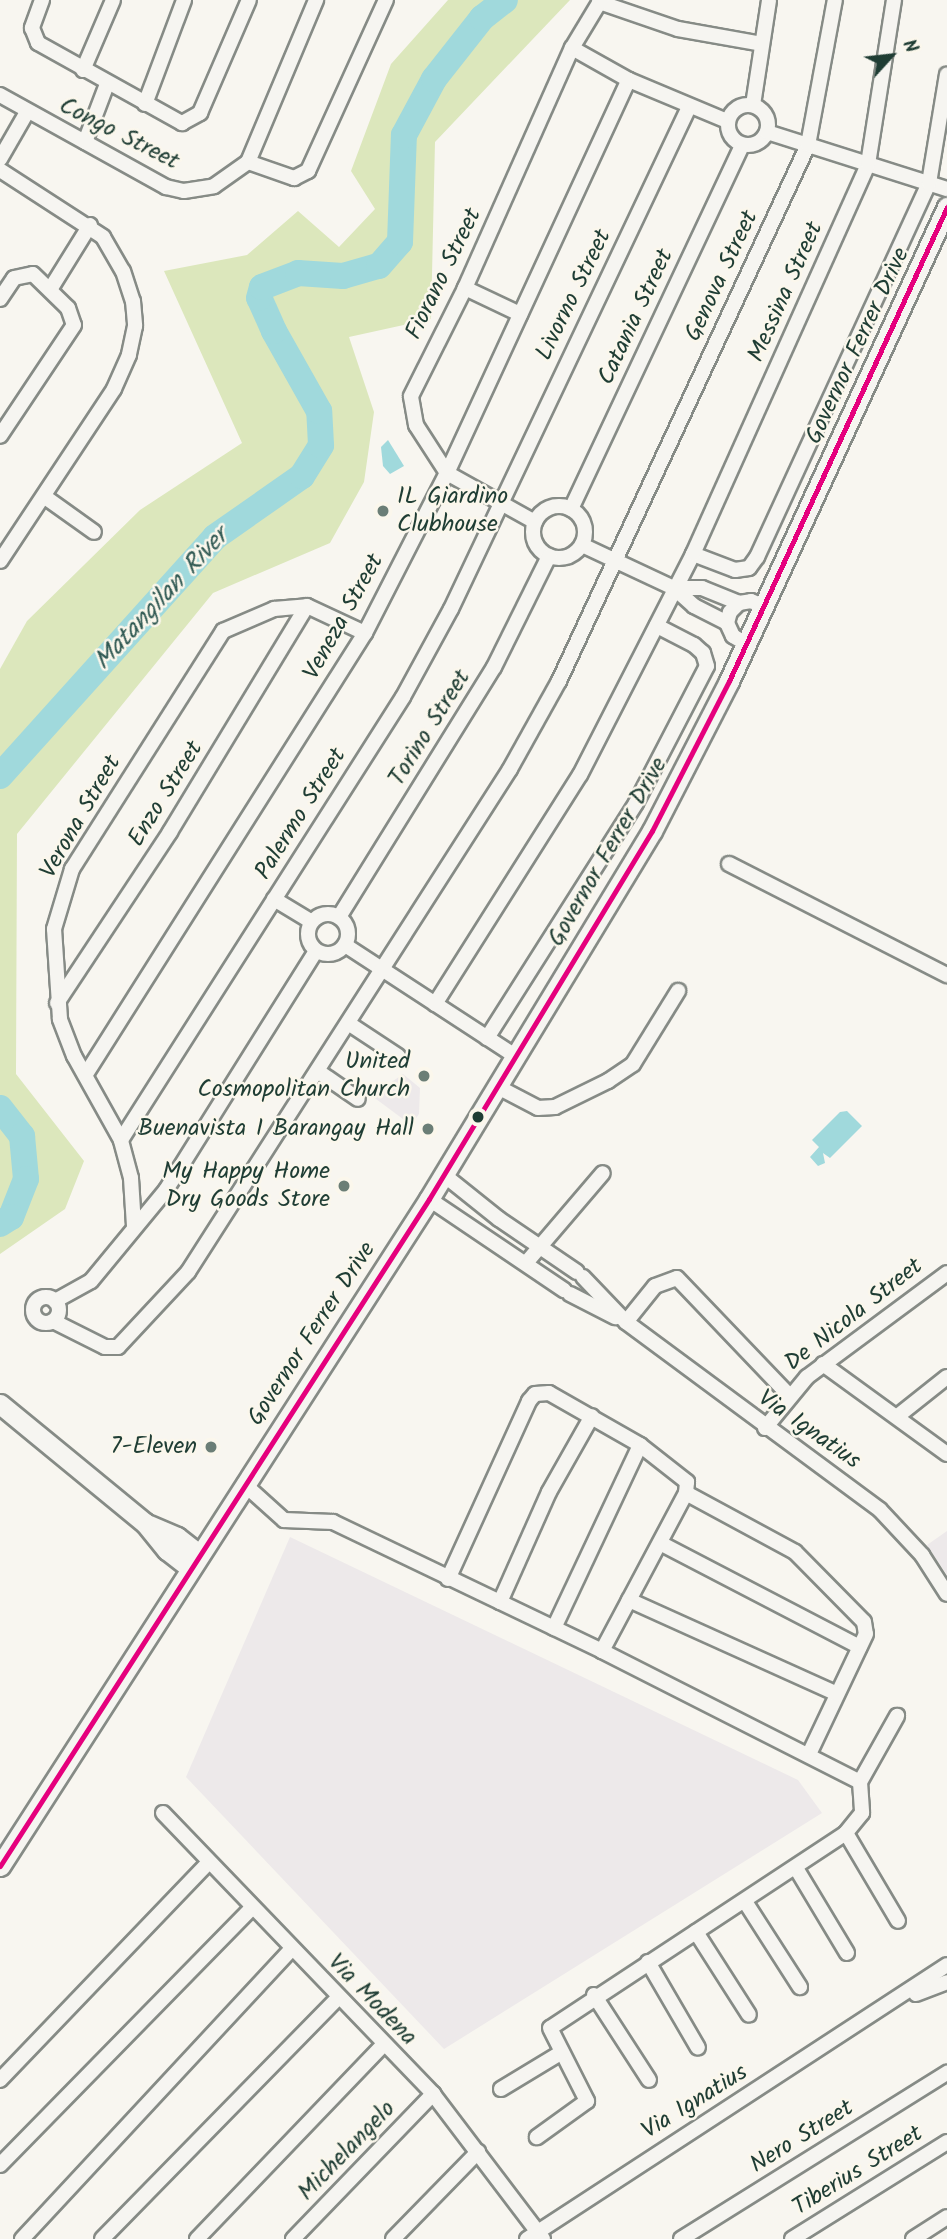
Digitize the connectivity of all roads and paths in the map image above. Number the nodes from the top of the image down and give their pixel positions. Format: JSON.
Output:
{"nodes":[{"id":1,"x":42,"y":0,"type":"edge"},
{"id":2,"x":113,"y":0,"type":"edge"},
{"id":3,"x":184,"y":0,"type":"edge"},
{"id":4,"x":249,"y":0,"type":"edge"},
{"id":5,"x":316,"y":0,"type":"edge"},
{"id":6,"x":386,"y":0,"type":"edge"},
{"id":7,"x":769,"y":0,"type":"edge"},
{"id":8,"x":835,"y":0,"type":"edge"},
{"id":9,"x":894,"y":0,"type":"edge"},
{"id":10,"x":600,"y":1,"type":"edge"},
{"id":11,"x":762,"y":44,"type":"junction"},
{"id":12,"x":572,"y":48,"type":"junction"},
{"id":13,"x":83,"y":70,"type":"junction"},
{"id":14,"x":947,"y":74,"type":"edge"},
{"id":15,"x":629,"y":80,"type":"junction"},
{"id":16,"x":107,"y":84,"type":"junction"},
{"id":17,"x":0,"y":95,"type":"edge"},
{"id":18,"x":145,"y":104,"type":"junction"},
{"id":19,"x":753,"y":105,"type":"junction"},
{"id":20,"x":689,"y":107,"type":"junction"},
{"id":21,"x":27,"y":112,"type":"junction"},
{"id":22,"x":727,"y":121,"type":"junction"},
{"id":23,"x":767,"y":132,"type":"junction"},
{"id":24,"x":85,"y":142,"type":"junction"},
{"id":25,"x":742,"y":145,"type":"junction"},
{"id":26,"x":808,"y":145,"type":"junction"},
{"id":27,"x":0,"y":159,"type":"edge"},
{"id":28,"x":248,"y":162,"type":"junction"},
{"id":29,"x":868,"y":164,"type":"junction"},
{"id":30,"x":0,"y":170,"type":"edge"},
{"id":31,"x":929,"y":183,"type":"junction"},
{"id":32,"x":947,"y":189,"type":"edge"},
{"id":33,"x":947,"y":207,"type":"edge"},
{"id":34,"x":90,"y":225,"type":"junction"},
{"id":35,"x":51,"y":288,"type":"junction"},
{"id":36,"x":465,"y":288,"type":"junction"},
{"id":37,"x":0,"y":299,"type":"edge"},
{"id":38,"x":520,"y":314,"type":"junction"},
{"id":39,"x":0,"y":436,"type":"edge"},
{"id":40,"x":447,"y":473,"type":"junction"},
{"id":41,"x":45,"y":497,"type":"junction"},
{"id":42,"x":500,"y":502,"type":"junction"},
{"id":43,"x":570,"y":509,"type":"junction"},
{"id":44,"x":536,"y":522,"type":"junction"},
{"id":45,"x":94,"y":532,"type":"dead end"},
{"id":46,"x":582,"y":545,"type":"junction"},
{"id":47,"x":693,"y":554,"type":"junction"},
{"id":48,"x":549,"y":556,"type":"junction"},
{"id":49,"x":615,"y":560,"type":"junction"},
{"id":50,"x":0,"y":561,"type":"edge"},
{"id":51,"x":674,"y":588,"type":"junction"},
{"id":52,"x":739,"y":603,"type":"junction"},
{"id":53,"x":307,"y":606,"type":"junction"},
{"id":54,"x":763,"y":606,"type":"junction"},
{"id":55,"x":727,"y":623,"type":"junction"},
{"id":56,"x":657,"y":626,"type":"junction"},
{"id":57,"x":365,"y":633,"type":"junction"},
{"id":58,"x":745,"y":643,"type":"junction"},
{"id":59,"x":729,"y":864,"type":"dead end"},
{"id":60,"x":274,"y":899,"type":"junction"},
{"id":61,"x":338,"y":917,"type":"junction"},
{"id":62,"x":312,"y":922,"type":"junction"},
{"id":63,"x":345,"y":945,"type":"junction"},
{"id":64,"x":316,"y":951,"type":"junction"},
{"id":65,"x":381,"y":969,"type":"junction"},
{"id":66,"x":947,"y":975,"type":"edge"},
{"id":67,"x":678,"y":991,"type":"dead end"},
{"id":68,"x":57,"y":1003,"type":"junction"},
{"id":69,"x":435,"y":1004,"type":"junction"},
{"id":70,"x":348,"y":1023,"type":"junction"},
{"id":71,"x":487,"y":1038,"type":"junction"},
{"id":72,"x":398,"y":1056,"type":"dead end"},
{"id":73,"x":514,"y":1056,"type":"junction"},
{"id":74,"x":319,"y":1072,"type":"junction"},
{"id":75,"x":86,"y":1074,"type":"junction"},
{"id":76,"x":496,"y":1086,"type":"junction"},
{"id":77,"x":358,"y":1098,"type":"dead end"},
{"id":78,"x":121,"y":1140,"type":"junction"},
{"id":79,"x":603,"y":1173,"type":"dead end"},
{"id":80,"x":444,"y":1175,"type":"junction"},
{"id":81,"x":429,"y":1199,"type":"junction"},
{"id":82,"x":499,"y":1219,"type":"junction"},
{"id":83,"x":134,"y":1226,"type":"junction"},
{"id":84,"x":486,"y":1238,"type":"junction"},
{"id":85,"x":537,"y":1246,"type":"junction"},
{"id":86,"x":526,"y":1263,"type":"junction"},
{"id":87,"x":947,"y":1273,"type":"edge"},
{"id":88,"x":55,"y":1301,"type":"junction"},
{"id":89,"x":53,"y":1321,"type":"junction"},
{"id":90,"x":626,"y":1322,"type":"junction"},
{"id":91,"x":823,"y":1363,"type":"junction"},
{"id":92,"x":947,"y":1377,"type":"edge"},
{"id":93,"x":789,"y":1395,"type":"junction"},
{"id":94,"x":1,"y":1406,"type":"edge"},
{"id":95,"x":899,"y":1415,"type":"junction"},
{"id":96,"x":592,"y":1416,"type":"junction"},
{"id":97,"x":765,"y":1428,"type":"junction"},
{"id":98,"x":640,"y":1445,"type":"junction"},
{"id":99,"x":947,"y":1454,"type":"edge"},
{"id":100,"x":244,"y":1484,"type":"junction"},
{"id":101,"x":686,"y":1493,"type":"junction"},
{"id":102,"x":660,"y":1542,"type":"junction"},
{"id":103,"x":195,"y":1561,"type":"junction"},
{"id":104,"x":448,"y":1578,"type":"junction"},
{"id":105,"x":947,"y":1594,"type":"edge"},
{"id":106,"x":629,"y":1600,"type":"junction"},
{"id":107,"x":500,"y":1602,"type":"junction"},
{"id":108,"x":554,"y":1628,"type":"junction"},
{"id":109,"x":860,"y":1647,"type":"junction"},
{"id":110,"x":602,"y":1651,"type":"junction"},
{"id":111,"x":837,"y":1694,"type":"junction"},
{"id":112,"x":897,"y":1716,"type":"dead end"},
{"id":113,"x":809,"y":1754,"type":"junction"},
{"id":114,"x":860,"y":1782,"type":"junction"},
{"id":115,"x":163,"y":1813,"type":"dead end"},
{"id":116,"x":846,"y":1833,"type":"junction"},
{"id":117,"x":209,"y":1862,"type":"junction"},
{"id":118,"x":0,"y":1866,"type":"edge"},
{"id":119,"x":796,"y":1868,"type":"junction"},
{"id":120,"x":746,"y":1903,"type":"junction"},
{"id":121,"x":252,"y":1908,"type":"junction"},
{"id":122,"x":898,"y":1921,"type":"dead end"},
{"id":123,"x":696,"y":1932,"type":"junction"},
{"id":124,"x":291,"y":1950,"type":"junction"},
{"id":125,"x":847,"y":1953,"type":"dead end"},
{"id":126,"x":648,"y":1962,"type":"junction"},
{"id":127,"x":947,"y":1965,"type":"edge"},
{"id":128,"x":947,"y":1982,"type":"edge"},
{"id":129,"x":800,"y":1987,"type":"dead end"},
{"id":130,"x":594,"y":1996,"type":"junction"},
{"id":131,"x":338,"y":1998,"type":"junction"},
{"id":132,"x":889,"y":2006,"type":"junction"},
{"id":133,"x":749,"y":2015,"type":"dead end"},
{"id":134,"x":383,"y":2045,"type":"junction"},
{"id":135,"x":698,"y":2048,"type":"dead end"},
{"id":136,"x":562,"y":2052,"type":"junction"},
{"id":137,"x":947,"y":2073,"type":"edge"},
{"id":138,"x":0,"y":2080,"type":"edge"},
{"id":139,"x":649,"y":2080,"type":"dead end"},
{"id":140,"x":501,"y":2089,"type":"dead end"},
{"id":141,"x":433,"y":2094,"type":"junction"},
{"id":142,"x":537,"y":2137,"type":"dead end"},
{"id":143,"x":947,"y":2142,"type":"edge"},
{"id":144,"x":478,"y":2152,"type":"junction"},
{"id":145,"x":0,"y":2165,"type":"edge"},
{"id":146,"x":947,"y":2217,"type":"edge"},
{"id":147,"x":535,"y":2236,"type":"edge"},
{"id":148,"x":22,"y":2239,"type":"edge"},
{"id":149,"x":102,"y":2239,"type":"edge"},
{"id":150,"x":197,"y":2239,"type":"edge"},
{"id":151,"x":293,"y":2239,"type":"edge"},
{"id":152,"x":393,"y":2239,"type":"edge"},
{"id":153,"x":681,"y":2239,"type":"edge"},
{"id":154,"x":792,"y":2239,"type":"edge"},
{"id":155,"x":913,"y":2239,"type":"edge"}],
"edges":[{"from":1,"to":13,"type":"street"},
{"from":2,"to":13,"type":"street"},
{"from":3,"to":18,"type":"street"},
{"from":4,"to":18,"type":"street"},
{"from":5,"to":28,"type":"street"},
{"from":6,"to":28,"type":"street"},
{"from":7,"to":11,"type":"street"},
{"from":8,"to":26,"type":"street","name":"Genova Street"},
{"from":9,"to":29,"type":"street","name":"Messina Street"},
{"from":10,"to":11,"type":"street"},
{"from":10,"to":12,"type":"street","name":"Fiorano Street"},
{"from":11,"to":19,"type":"street"},
{"from":12,"to":15,"type":"street"},
{"from":12,"to":36,"type":"street","name":"Fiorano Street"},
{"from":13,"to":16,"type":"street"},
{"from":14,"to":31,"type":"street"},
{"from":15,"to":20,"type":"street"},
{"from":15,"to":38,"type":"street","name":"Veneza Street"},
{"from":16,"to":18,"type":"street"},
{"from":16,"to":24,"type":"street"},
{"from":17,"to":21,"type":"street","name":"Congo Street"},
{"from":19,"to":22,"type":"street"},
{"from":19,"to":23,"type":"street"},
{"from":20,"to":22,"type":"street"},
{"from":20,"to":42,"type":"street","name":"Livorno Street"},
{"from":21,"to":24,"type":"street","name":"Congo Street"},
{"from":21,"to":27,"type":"street"},
{"from":22,"to":25,"type":"street"},
{"from":23,"to":25,"type":"street"},
{"from":23,"to":26,"type":"street"},
{"from":24,"to":28,"type":"street","name":"Congo Street"},
{"from":25,"to":43,"type":"street","name":"Catania Street"},
{"from":26,"to":29,"type":"street"},
{"from":26,"to":49,"type":"street","name":"Genova Street"},
{"from":29,"to":31,"type":"street"},
{"from":29,"to":47,"type":"street","name":"Messina Street"},
{"from":30,"to":34,"type":"street"},
{"from":31,"to":32,"type":"street"},
{"from":31,"to":47,"type":"street"},
{"from":33,"to":54,"type":"main road","name":"Governor Ferrer Drive"},
{"from":34,"to":35,"type":"street"},
{"from":34,"to":41,"type":"street"},
{"from":35,"to":37,"type":"street"},
{"from":35,"to":39,"type":"street"},
{"from":36,"to":38,"type":"street"},
{"from":36,"to":40,"type":"street","name":"Fiorano Street"},
{"from":38,"to":40,"type":"street","name":"Veneza Street"},
{"from":40,"to":42,"type":"street","name":"Fiorano Street"},
{"from":40,"to":57,"type":"street","name":"Veneza Street"},
{"from":41,"to":45,"type":"street"},
{"from":41,"to":50,"type":"street"},
{"from":42,"to":44,"type":"street","name":"Fiorano Street"},
{"from":42,"to":60,"type":"street","name":"Palermo Street"},
{"from":43,"to":44,"type":"street"},
{"from":43,"to":46,"type":"street"},
{"from":44,"to":48,"type":"street"},
{"from":46,"to":48,"type":"street"},
{"from":46,"to":49,"type":"street"},
{"from":47,"to":51,"type":"street","name":"Messina Street"},
{"from":48,"to":61,"type":"street","name":"Torino Street"},
{"from":49,"to":51,"type":"street"},
{"from":49,"to":65,"type":"street","name":"Genova Street"},
{"from":51,"to":52,"type":"street"},
{"from":51,"to":55,"type":"street"},
{"from":51,"to":56,"type":"street","name":"Messina Street"},
{"from":52,"to":54,"type":"street"},
{"from":52,"to":55,"type":"street"},
{"from":53,"to":57,"type":"street"},
{"from":53,"to":68,"type":"street","name":"Enzo Street"},
{"from":53,"to":68,"type":"street","name":"Verona Street"},
{"from":54,"to":58,"type":"main road","name":"Governor Ferrer Drive"},
{"from":55,"to":58,"type":"street"},
{"from":56,"to":69,"type":"street","name":"Messina Street"},
{"from":56,"to":71,"type":"street"},
{"from":57,"to":75,"type":"street","name":"Veneza Street"},
{"from":58,"to":73,"type":"main road","name":"Governor Ferrer Drive"},
{"from":59,"to":66,"type":"street"},
{"from":60,"to":62,"type":"street"},
{"from":60,"to":78,"type":"street","name":"Palermo Street"},
{"from":61,"to":62,"type":"street"},
{"from":61,"to":63,"type":"street"},
{"from":62,"to":64,"type":"street"},
{"from":63,"to":64,"type":"street"},
{"from":63,"to":65,"type":"street"},
{"from":64,"to":83,"type":"street"},
{"from":65,"to":69,"type":"street"},
{"from":65,"to":70,"type":"street","name":"Genova Street"},
{"from":67,"to":76,"type":"street"},
{"from":68,"to":75,"type":"street","name":"Verona Street"},
{"from":69,"to":71,"type":"street"},
{"from":70,"to":72,"type":"street"},
{"from":70,"to":74,"type":"street","name":"Genova Street"},
{"from":71,"to":73,"type":"street"},
{"from":73,"to":76,"type":"main road","name":"Governor Ferrer Drive"},
{"from":74,"to":77,"type":"street"},
{"from":74,"to":89,"type":"street","name":"Genova Street"},
{"from":75,"to":78,"type":"street","name":"Verona Street"},
{"from":76,"to":80,"type":"main road","name":"Governor Ferrer Drive"},
{"from":78,"to":83,"type":"street","name":"Verona Street"},
{"from":79,"to":85,"type":"street"},
{"from":80,"to":81,"type":"main road","name":"Governor Ferrer Drive"},
{"from":80,"to":82,"type":"street","name":"Via Ignatius"},
{"from":81,"to":84,"type":"street","name":"Via Ignatius"},
{"from":81,"to":100,"type":"main road","name":"Governor Ferrer Drive"},
{"from":82,"to":84,"type":"street"},
{"from":82,"to":85,"type":"street","name":"Via Ignatius"},
{"from":83,"to":88,"type":"street"},
{"from":84,"to":86,"type":"street","name":"Via Ignatius"},
{"from":85,"to":86,"type":"street"},
{"from":85,"to":90,"type":"street","name":"Via Ignatius"},
{"from":86,"to":90,"type":"street","name":"Via Ignatius"},
{"from":87,"to":91,"type":"street","name":"De Nicola Street"},
{"from":88,"to":89,"type":"street"},
{"from":88,"to":89,"type":"street"},
{"from":90,"to":93,"type":"street"},
{"from":90,"to":97,"type":"street","name":"Via Ignatius"},
{"from":91,"to":93,"type":"street","name":"De Nicola Street"},
{"from":91,"to":95,"type":"street"},
{"from":92,"to":95,"type":"street"},
{"from":93,"to":97,"type":"street","name":"De Nicola Street"},
{"from":94,"to":103,"type":"main road"},
{"from":95,"to":99,"type":"street"},
{"from":96,"to":98,"type":"street"},
{"from":96,"to":104,"type":"street"},
{"from":96,"to":107,"type":"street"},
{"from":97,"to":105,"type":"street","name":"Via Ignatius"},
{"from":98,"to":101,"type":"street"},
{"from":98,"to":108,"type":"street"},
{"from":100,"to":103,"type":"main road","name":"Governor Ferrer Drive"},
{"from":100,"to":104,"type":"street"},
{"from":101,"to":102,"type":"street"},
{"from":101,"to":109,"type":"street"},
{"from":102,"to":106,"type":"street"},
{"from":102,"to":109,"type":"street"},
{"from":103,"to":118,"type":"main road"},
{"from":104,"to":107,"type":"street"},
{"from":106,"to":110,"type":"street"},
{"from":106,"to":111,"type":"street"},
{"from":107,"to":108,"type":"street"},
{"from":108,"to":110,"type":"street"},
{"from":109,"to":111,"type":"street"},
{"from":110,"to":113,"type":"street"},
{"from":111,"to":113,"type":"street"},
{"from":112,"to":114,"type":"street"},
{"from":113,"to":114,"type":"street"},
{"from":114,"to":116,"type":"street"},
{"from":115,"to":117,"type":"street","name":"Via Modena"},
{"from":116,"to":119,"type":"street"},
{"from":116,"to":122,"type":"street"},
{"from":117,"to":121,"type":"street","name":"Via Modena"},
{"from":117,"to":138,"type":"street"},
{"from":119,"to":120,"type":"street"},
{"from":119,"to":125,"type":"street"},
{"from":120,"to":123,"type":"street"},
{"from":120,"to":129,"type":"street"},
{"from":121,"to":124,"type":"street","name":"Via Modena"},
{"from":121,"to":145,"type":"street"},
{"from":123,"to":126,"type":"street"},
{"from":123,"to":133,"type":"street"},
{"from":124,"to":131,"type":"street","name":"Via Modena"},
{"from":124,"to":148,"type":"street"},
{"from":126,"to":130,"type":"street"},
{"from":126,"to":135,"type":"street"},
{"from":127,"to":132,"type":"street","name":"Via Ignatius"},
{"from":128,"to":132,"type":"street","name":"Via Ignatius"},
{"from":130,"to":136,"type":"street"},
{"from":130,"to":139,"type":"street"},
{"from":131,"to":134,"type":"street","name":"Via Modena"},
{"from":131,"to":149,"type":"street"},
{"from":132,"to":147,"type":"street","name":"Via Ignatius"},
{"from":134,"to":141,"type":"street","name":"Via Modena"},
{"from":134,"to":150,"type":"street"},
{"from":136,"to":140,"type":"street"},
{"from":136,"to":142,"type":"street"},
{"from":137,"to":153,"type":"street","name":"Nero Street"},
{"from":141,"to":144,"type":"street","name":"Via Modena"},
{"from":141,"to":151,"type":"street","name":"Michelangelo"},
{"from":143,"to":154,"type":"street","name":"Tiberius Street"},
{"from":144,"to":147,"type":"street","name":"Via Modena"},
{"from":144,"to":152,"type":"street"},
{"from":146,"to":155,"type":"street"}]}
